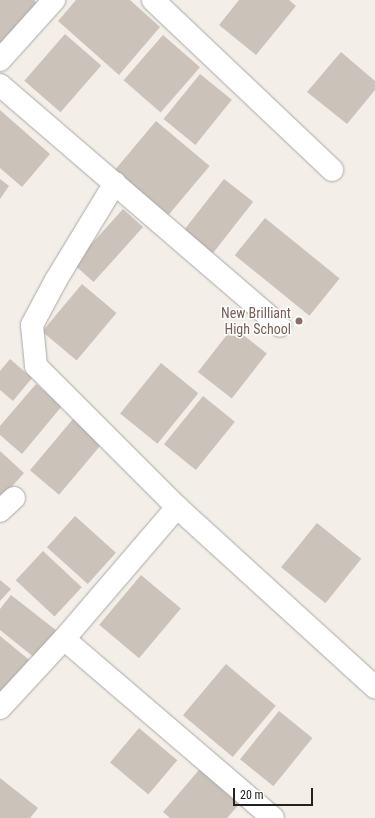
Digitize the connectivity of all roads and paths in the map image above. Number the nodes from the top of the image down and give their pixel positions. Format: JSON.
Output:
{"nodes":[{"id":1,"x":54,"y":0,"type":"edge"},
{"id":2,"x":152,"y":0,"type":"edge"},
{"id":3,"x":0,"y":60,"type":"edge"},
{"id":4,"x":0,"y":85,"type":"edge"},
{"id":5,"x":332,"y":170,"type":"dead end"},
{"id":6,"x":114,"y":183,"type":"junction"},
{"id":7,"x":280,"y":326,"type":"dead end"},
{"id":8,"x":177,"y":507,"type":"junction"},
{"id":9,"x":64,"y":639,"type":"junction"},
{"id":10,"x":375,"y":687,"type":"edge"},
{"id":11,"x":0,"y":708,"type":"edge"},
{"id":12,"x":273,"y":818,"type":"edge"}],
"edges":[{"from":1,"to":3,"type":"street"},
{"from":2,"to":5,"type":"street"},
{"from":4,"to":6,"type":"street"},
{"from":6,"to":7,"type":"street"},
{"from":6,"to":8,"type":"street"},
{"from":8,"to":9,"type":"street"},
{"from":8,"to":10,"type":"street"},
{"from":9,"to":11,"type":"street"},
{"from":9,"to":12,"type":"street"}]}
